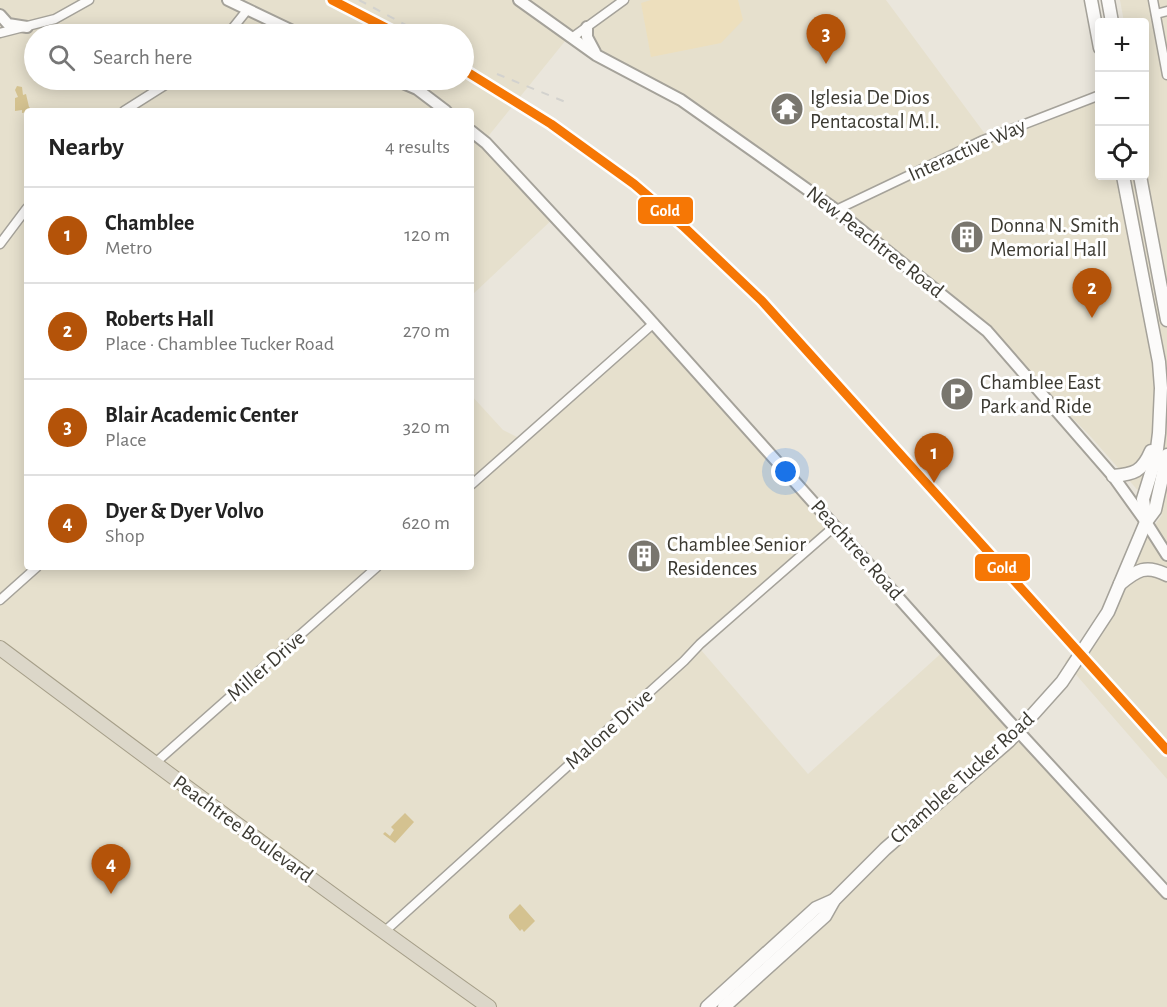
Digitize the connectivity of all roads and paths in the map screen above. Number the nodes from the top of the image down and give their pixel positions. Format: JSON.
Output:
{"nodes":[{"id":1,"x":89,"y":0,"type":"edge"},
{"id":2,"x":228,"y":0,"type":"edge"},
{"id":3,"x":519,"y":0,"type":"edge"},
{"id":4,"x":624,"y":0,"type":"edge"},
{"id":5,"x":1091,"y":0,"type":"edge"},
{"id":6,"x":1108,"y":0,"type":"edge"},
{"id":7,"x":1155,"y":0,"type":"edge"},
{"id":8,"x":248,"y":9,"type":"junction"},
{"id":9,"x":1167,"y":11,"type":"edge"},
{"id":10,"x":1156,"y":14,"type":"junction"},
{"id":11,"x":0,"y":15,"type":"edge"},
{"id":12,"x":1111,"y":18,"type":"edge"},
{"id":13,"x":1095,"y":21,"type":"edge"},
{"id":14,"x":37,"y":24,"type":"edge"},
{"id":15,"x":236,"y":24,"type":"edge"},
{"id":16,"x":279,"y":24,"type":"edge"},
{"id":17,"x":24,"y":27,"type":"edge"},
{"id":18,"x":587,"y":27,"type":"junction"},
{"id":19,"x":24,"y":28,"type":"edge"},
{"id":20,"x":0,"y":33,"type":"edge"},
{"id":21,"x":573,"y":37,"type":"junction"},
{"id":22,"x":596,"y":55,"type":"junction"},
{"id":23,"x":1167,"y":75,"type":"edge"},
{"id":24,"x":157,"y":90,"type":"edge"},
{"id":25,"x":419,"y":90,"type":"edge"},
{"id":26,"x":1095,"y":97,"type":"edge"},
{"id":27,"x":434,"y":107,"type":"edge"},
{"id":28,"x":129,"y":108,"type":"edge"},
{"id":29,"x":474,"y":133,"type":"edge"},
{"id":30,"x":1124,"y":180,"type":"edge"},
{"id":31,"x":1141,"y":180,"type":"edge"},
{"id":32,"x":836,"y":210,"type":"junction"},
{"id":33,"x":24,"y":212,"type":"edge"},
{"id":34,"x":0,"y":244,"type":"edge"},
{"id":35,"x":1167,"y":320,"type":"edge"},
{"id":36,"x":654,"y":323,"type":"junction"},
{"id":37,"x":1159,"y":433,"type":"junction"},
{"id":38,"x":1167,"y":455,"type":"edge"},
{"id":39,"x":1113,"y":476,"type":"junction"},
{"id":40,"x":474,"y":482,"type":"edge"},
{"id":41,"x":1146,"y":522,"type":"junction"},
{"id":42,"x":835,"y":526,"type":"junction"},
{"id":43,"x":1167,"y":555,"type":"edge"},
{"id":44,"x":34,"y":570,"type":"edge"},
{"id":45,"x":374,"y":570,"type":"edge"},
{"id":46,"x":1167,"y":575,"type":"edge"},
{"id":47,"x":1119,"y":585,"type":"junction"},
{"id":48,"x":0,"y":600,"type":"edge"},
{"id":49,"x":0,"y":648,"type":"edge"},
{"id":50,"x":1018,"y":731,"type":"junction"},
{"id":51,"x":154,"y":764,"type":"junction"},
{"id":52,"x":1167,"y":893,"type":"edge"},
{"id":53,"x":834,"y":900,"type":"junction"},
{"id":54,"x":384,"y":932,"type":"junction"},
{"id":55,"x":489,"y":1007,"type":"edge"},
{"id":56,"x":707,"y":1007,"type":"edge"},
{"id":57,"x":724,"y":1007,"type":"edge"}],
"edges":[{"from":1,"to":14,"type":"street"},
{"from":2,"to":8,"type":"street"},
{"from":3,"to":21,"type":"street","name":"New Peachtree Road"},
{"from":4,"to":18,"type":"street"},
{"from":5,"to":13,"type":"main road"},
{"from":6,"to":12,"type":"main road"},
{"from":7,"to":10,"type":"street"},
{"from":8,"to":15,"type":"street"},
{"from":8,"to":16,"type":"street"},
{"from":9,"to":10,"type":"street"},
{"from":10,"to":23,"type":"street"},
{"from":11,"to":17,"type":"street"},
{"from":18,"to":21,"type":"street"},
{"from":18,"to":22,"type":"street"},
{"from":19,"to":20,"type":"street"},
{"from":21,"to":22,"type":"street","name":"New Peachtree Road"},
{"from":22,"to":32,"type":"street","name":"New Peachtree Road"},
{"from":24,"to":28,"type":"street"},
{"from":25,"to":27,"type":"street"},
{"from":26,"to":32,"type":"street","name":"Interactive Way"},
{"from":29,"to":36,"type":"street","name":"Peachtree Road"},
{"from":30,"to":37,"type":"main road","name":"Chamblee Tucker Road"},
{"from":31,"to":35,"type":"main road"},
{"from":32,"to":39,"type":"street","name":"New Peachtree Road"},
{"from":33,"to":34,"type":"street"},
{"from":36,"to":40,"type":"street"},
{"from":36,"to":42,"type":"street","name":"Peachtree Road"},
{"from":37,"to":39,"type":"main road"},
{"from":37,"to":41,"type":"main road","name":"Chamblee Tucker Road"},
{"from":38,"to":41,"type":"main road","name":"Chamblee Tucker Road"},
{"from":39,"to":41,"type":"street","name":"New Peachtree Road"},
{"from":41,"to":43,"type":"street","name":"New Peachtree Road"},
{"from":41,"to":47,"type":"main road","name":"Chamblee Tucker Road"},
{"from":42,"to":50,"type":"street","name":"Peachtree Road"},
{"from":42,"to":54,"type":"street","name":"Malone Drive"},
{"from":44,"to":48,"type":"street"},
{"from":45,"to":51,"type":"street","name":"Miller Drive"},
{"from":46,"to":47,"type":"main road"},
{"from":47,"to":50,"type":"main road","name":"Chamblee Tucker Road"},
{"from":49,"to":51,"type":"highway","name":"Peachtree Boulevard"},
{"from":50,"to":52,"type":"street","name":"Peachtree Road"},
{"from":50,"to":53,"type":"main road","name":"Chamblee Tucker Road"},
{"from":51,"to":54,"type":"highway","name":"Peachtree Boulevard"},
{"from":53,"to":56,"type":"main road","name":"Chamblee Tucker Road"},
{"from":53,"to":57,"type":"main road","name":"Chamblee Tucker Road"},
{"from":54,"to":55,"type":"highway","name":"Peachtree Boulevard"}]}
